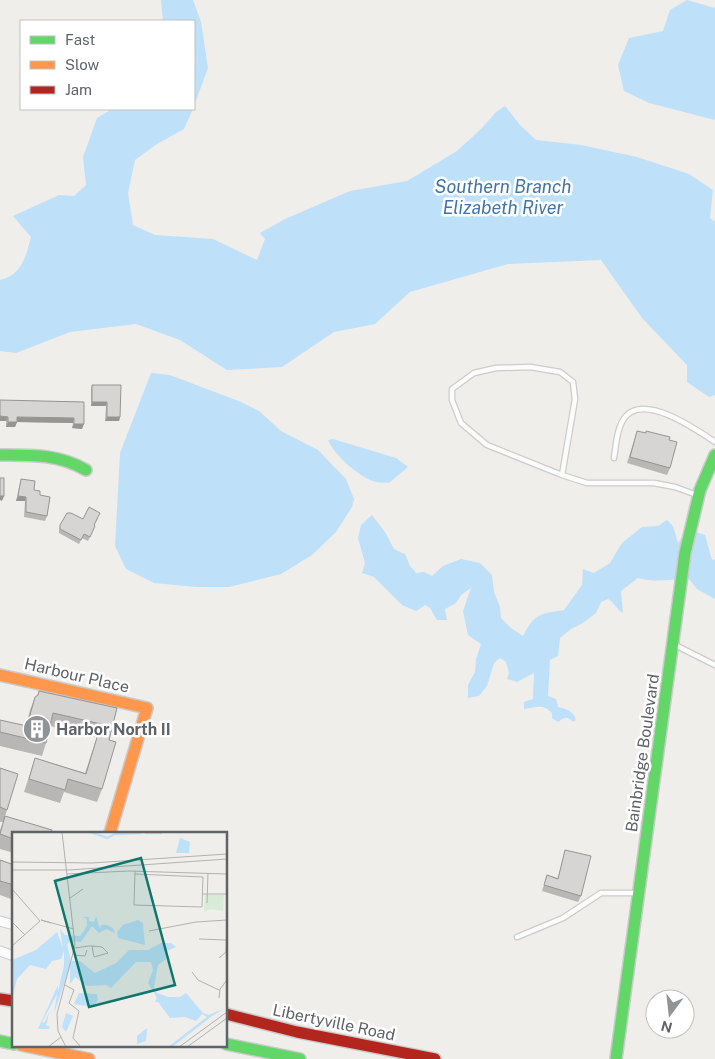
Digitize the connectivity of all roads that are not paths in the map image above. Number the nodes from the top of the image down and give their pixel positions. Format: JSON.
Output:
{"nodes":[{"id":1,"x":715,"y":442,"type":"edge"},
{"id":2,"x":0,"y":455,"type":"edge"},
{"id":3,"x":715,"y":455,"type":"edge"},
{"id":4,"x":614,"y":458,"type":"dead end"},
{"id":5,"x":86,"y":470,"type":"dead end"},
{"id":6,"x":562,"y":475,"type":"junction"},
{"id":7,"x":698,"y":495,"type":"junction"},
{"id":8,"x":673,"y":644,"type":"junction"},
{"id":9,"x":715,"y":665,"type":"edge"},
{"id":10,"x":0,"y":675,"type":"edge"},
{"id":11,"x":110,"y":832,"type":"edge"},
{"id":12,"x":640,"y":893,"type":"junction"},
{"id":13,"x":517,"y":937,"type":"dead end"},
{"id":14,"x":0,"y":951,"type":"edge"},
{"id":15,"x":12,"y":955,"type":"edge"},
{"id":16,"x":228,"y":1015,"type":"edge"},
{"id":17,"x":228,"y":1044,"type":"edge"},
{"id":18,"x":25,"y":1046,"type":"edge"},
{"id":19,"x":88,"y":1059,"type":"edge"},
{"id":20,"x":300,"y":1059,"type":"edge"},
{"id":21,"x":435,"y":1059,"type":"edge"},
{"id":22,"x":616,"y":1059,"type":"edge"}],
"edges":[{"from":1,"to":4,"type":"lane"},
{"from":2,"to":5,"type":"main road"},
{"from":3,"to":7,"type":"main road","name":"Bainbridge Boulevard"},
{"from":6,"to":6,"type":"lane"},
{"from":6,"to":7,"type":"lane"},
{"from":7,"to":8,"type":"main road","name":"Bainbridge Boulevard"},
{"from":8,"to":9,"type":"lane"},
{"from":8,"to":12,"type":"main road","name":"Bainbridge Boulevard"},
{"from":10,"to":11,"type":"main road","name":"Harbour Place"},
{"from":12,"to":13,"type":"lane"},
{"from":12,"to":22,"type":"main road","name":"Bainbridge Boulevard"},
{"from":14,"to":15,"type":"street"},
{"from":16,"to":21,"type":"main road","name":"Libertyville Road"},
{"from":17,"to":20,"type":"main road"},
{"from":18,"to":19,"type":"main road"}]}
